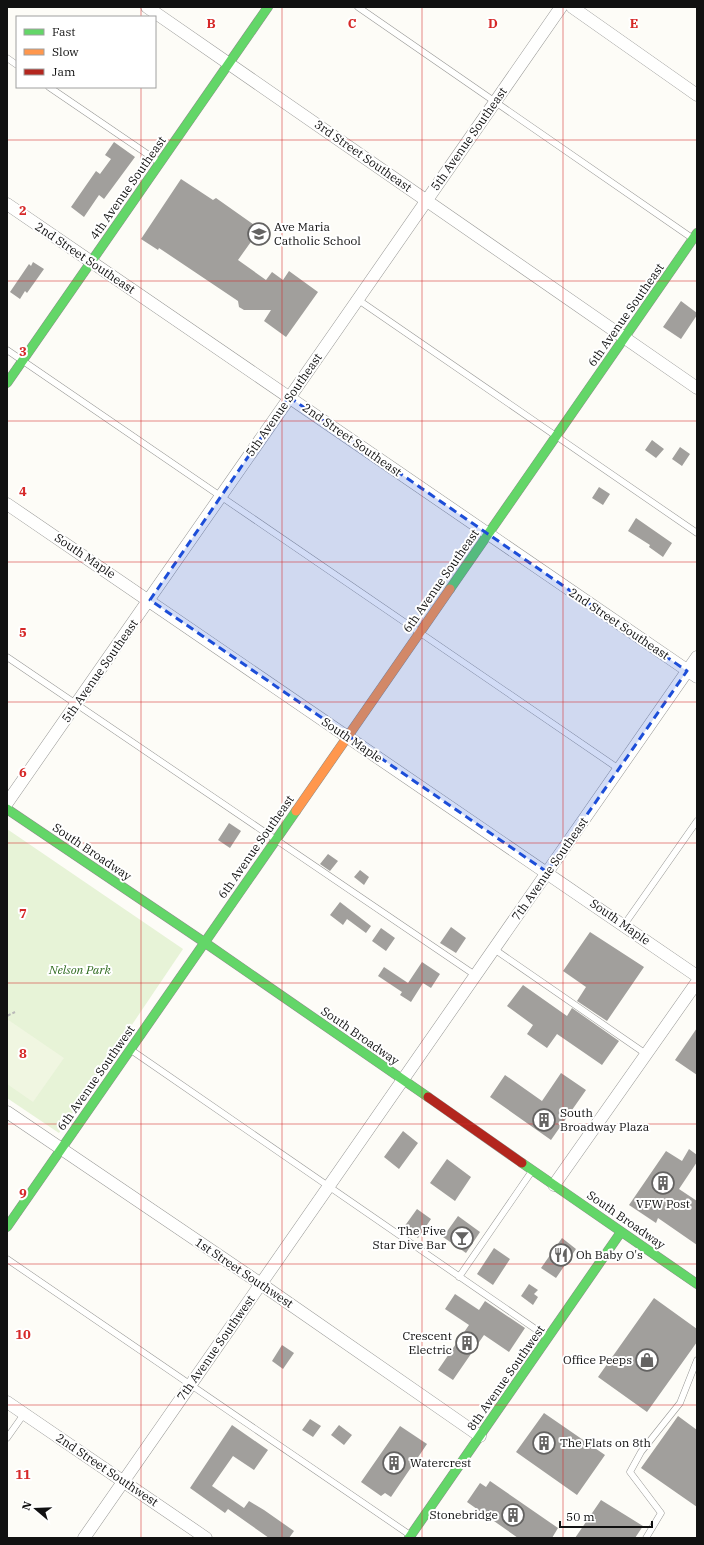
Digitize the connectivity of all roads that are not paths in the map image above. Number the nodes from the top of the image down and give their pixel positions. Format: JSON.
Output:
{"nodes":[{"id":1,"x":147,"y":7,"type":"edge"},
{"id":2,"x":268,"y":7,"type":"edge"},
{"id":3,"x":358,"y":7,"type":"edge"},
{"id":4,"x":561,"y":7,"type":"edge"},
{"id":5,"x":572,"y":7,"type":"edge"},
{"id":6,"x":7,"y":58,"type":"edge"},
{"id":7,"x":229,"y":63,"type":"junction"},
{"id":8,"x":16,"y":64,"type":"edge"},
{"id":9,"x":50,"y":88,"type":"edge"},
{"id":10,"x":697,"y":95,"type":"edge"},
{"id":11,"x":495,"y":102,"type":"junction"},
{"id":12,"x":160,"y":163,"type":"junction"},
{"id":13,"x":426,"y":200,"type":"junction"},
{"id":14,"x":7,"y":204,"type":"edge"},
{"id":15,"x":696,"y":238,"type":"edge"},
{"id":16,"x":91,"y":262,"type":"junction"},
{"id":17,"x":358,"y":299,"type":"junction"},
{"id":18,"x":625,"y":338,"type":"junction"},
{"id":19,"x":7,"y":350,"type":"edge"},
{"id":20,"x":22,"y":361,"type":"junction"},
{"id":21,"x":7,"y":383,"type":"edge"},
{"id":22,"x":697,"y":388,"type":"edge"},
{"id":23,"x":289,"y":397,"type":"junction"},
{"id":24,"x":556,"y":436,"type":"junction"},
{"id":25,"x":221,"y":496,"type":"junction"},
{"id":26,"x":7,"y":504,"type":"edge"},
{"id":27,"x":697,"y":533,"type":"edge"},
{"id":28,"x":488,"y":535,"type":"junction"},
{"id":29,"x":150,"y":600,"type":"junction"},
{"id":30,"x":419,"y":633,"type":"junction"},
{"id":31,"x":7,"y":657,"type":"edge"},
{"id":32,"x":697,"y":657,"type":"edge"},
{"id":33,"x":692,"y":674,"type":"edge"},
{"id":34,"x":77,"y":704,"type":"junction"},
{"id":35,"x":347,"y":736,"type":"junction"},
{"id":36,"x":619,"y":769,"type":"junction"},
{"id":37,"x":7,"y":803,"type":"edge"},
{"id":38,"x":7,"y":809,"type":"edge"},
{"id":39,"x":697,"y":821,"type":"edge"},
{"id":40,"x":275,"y":839,"type":"junction"},
{"id":41,"x":547,"y":872,"type":"junction"},
{"id":42,"x":624,"y":926,"type":"junction"},
{"id":43,"x":204,"y":942,"type":"junction"},
{"id":44,"x":494,"y":949,"type":"junction"},
{"id":45,"x":475,"y":976,"type":"junction"},
{"id":46,"x":697,"y":976,"type":"edge"},
{"id":47,"x":697,"y":982,"type":"edge"},
{"id":48,"x":130,"y":1049,"type":"junction"},
{"id":49,"x":646,"y":1054,"type":"junction"},
{"id":50,"x":402,"y":1080,"type":"junction"},
{"id":51,"x":7,"y":1112,"type":"edge"},
{"id":52,"x":61,"y":1149,"type":"junction"},
{"id":53,"x":532,"y":1170,"type":"junction"},
{"id":54,"x":554,"y":1184,"type":"junction"},
{"id":55,"x":328,"y":1187,"type":"junction"},
{"id":56,"x":7,"y":1226,"type":"edge"},
{"id":57,"x":621,"y":1232,"type":"junction"},
{"id":58,"x":7,"y":1259,"type":"edge"},
{"id":59,"x":459,"y":1277,"type":"junction"},
{"id":60,"x":261,"y":1284,"type":"junction"},
{"id":61,"x":697,"y":1284,"type":"edge"},
{"id":62,"x":548,"y":1338,"type":"junction"},
{"id":63,"x":697,"y":1360,"type":"edge"},
{"id":64,"x":191,"y":1385,"type":"junction"},
{"id":65,"x":7,"y":1402,"type":"edge"},
{"id":66,"x":24,"y":1414,"type":"junction"},
{"id":67,"x":480,"y":1436,"type":"junction"},
{"id":68,"x":7,"y":1438,"type":"edge"},
{"id":69,"x":124,"y":1481,"type":"junction"},
{"id":70,"x":410,"y":1537,"type":"edge"},
{"id":71,"x":84,"y":1538,"type":"edge"},
{"id":72,"x":206,"y":1538,"type":"edge"},
{"id":73,"x":646,"y":1538,"type":"edge"}],
"edges":[{"from":1,"to":7,"type":"street","name":"3rd Street Southeast"},
{"from":2,"to":7,"type":"street","name":"4th Avenue Southeast"},
{"from":3,"to":11,"type":"lane"},
{"from":4,"to":11,"type":"street","name":"5th Avenue Southeast"},
{"from":5,"to":10,"type":"street"},
{"from":6,"to":8,"type":"lane"},
{"from":7,"to":12,"type":"street","name":"4th Avenue Southeast"},
{"from":7,"to":13,"type":"street","name":"3rd Street Southeast"},
{"from":9,"to":12,"type":"lane"},
{"from":11,"to":13,"type":"street","name":"5th Avenue Southeast"},
{"from":11,"to":15,"type":"lane"},
{"from":12,"to":16,"type":"street","name":"4th Avenue Southeast"},
{"from":13,"to":17,"type":"street","name":"5th Avenue Southeast"},
{"from":13,"to":18,"type":"street","name":"3rd Street Southeast"},
{"from":14,"to":16,"type":"street","name":"2nd Street Southeast"},
{"from":15,"to":18,"type":"street","name":"6th Avenue Southeast"},
{"from":16,"to":20,"type":"street","name":"4th Avenue Southeast"},
{"from":16,"to":23,"type":"street","name":"2nd Street Southeast"},
{"from":17,"to":23,"type":"street","name":"5th Avenue Southeast"},
{"from":17,"to":24,"type":"lane"},
{"from":18,"to":22,"type":"street","name":"3rd Street Southeast"},
{"from":18,"to":24,"type":"street","name":"6th Avenue Southeast"},
{"from":19,"to":20,"type":"lane"},
{"from":20,"to":21,"type":"street","name":"4th Avenue Southeast"},
{"from":20,"to":25,"type":"lane"},
{"from":23,"to":25,"type":"street","name":"5th Avenue Southeast"},
{"from":23,"to":28,"type":"street","name":"2nd Street Southeast"},
{"from":24,"to":27,"type":"lane"},
{"from":24,"to":28,"type":"street","name":"6th Avenue Southeast"},
{"from":25,"to":29,"type":"street","name":"5th Avenue Southeast"},
{"from":25,"to":30,"type":"lane"},
{"from":26,"to":29,"type":"street","name":"South Maple"},
{"from":28,"to":30,"type":"street","name":"6th Avenue Southeast"},
{"from":28,"to":33,"type":"street","name":"2nd Street Southeast"},
{"from":29,"to":34,"type":"street","name":"5th Avenue Southeast"},
{"from":29,"to":35,"type":"street","name":"South Maple"},
{"from":30,"to":35,"type":"street","name":"6th Avenue Southeast"},
{"from":30,"to":36,"type":"lane"},
{"from":31,"to":34,"type":"lane"},
{"from":32,"to":33,"type":"street","name":"7th Avenue Southeast"},
{"from":33,"to":36,"type":"street","name":"7th Avenue Southeast"},
{"from":34,"to":37,"type":"street","name":"5th Avenue Southeast"},
{"from":34,"to":40,"type":"lane"},
{"from":35,"to":40,"type":"street","name":"6th Avenue Southeast"},
{"from":35,"to":41,"type":"street","name":"South Maple"},
{"from":36,"to":41,"type":"street","name":"7th Avenue Southeast"},
{"from":38,"to":43,"type":"street","name":"South Broadway"},
{"from":39,"to":42,"type":"lane"},
{"from":40,"to":43,"type":"street","name":"6th Avenue Southeast"},
{"from":40,"to":45,"type":"lane"},
{"from":41,"to":42,"type":"street","name":"South Maple"},
{"from":41,"to":44,"type":"street","name":"7th Avenue Southeast"},
{"from":42,"to":46,"type":"street","name":"South Maple"},
{"from":43,"to":48,"type":"street","name":"6th Avenue Southwest"},
{"from":43,"to":50,"type":"street","name":"South Broadway"},
{"from":44,"to":45,"type":"street","name":"7th Avenue Southeast"},
{"from":44,"to":49,"type":"lane"},
{"from":45,"to":50,"type":"street","name":"7th Avenue Southeast"},
{"from":47,"to":49,"type":"street"},
{"from":48,"to":52,"type":"street","name":"6th Avenue Southwest"},
{"from":48,"to":55,"type":"lane"},
{"from":49,"to":54,"type":"street"},
{"from":50,"to":53,"type":"street","name":"South Broadway"},
{"from":50,"to":55,"type":"street","name":"7th Avenue Southwest"},
{"from":51,"to":52,"type":"street","name":"1st Street Southwest"},
{"from":52,"to":56,"type":"street","name":"6th Avenue Southwest"},
{"from":52,"to":60,"type":"street","name":"1st Street Southwest"},
{"from":53,"to":54,"type":"street","name":"South Broadway"},
{"from":53,"to":59,"type":"lane"},
{"from":54,"to":57,"type":"street","name":"South Broadway"},
{"from":55,"to":59,"type":"lane"},
{"from":55,"to":60,"type":"street","name":"7th Avenue Southwest"},
{"from":57,"to":61,"type":"street","name":"South Broadway"},
{"from":57,"to":62,"type":"street","name":"8th Avenue Southwest"},
{"from":58,"to":64,"type":"lane"},
{"from":59,"to":62,"type":"lane"},
{"from":60,"to":64,"type":"street","name":"7th Avenue Southwest"},
{"from":60,"to":67,"type":"street","name":"1st Street Southwest"},
{"from":62,"to":67,"type":"street","name":"8th Avenue Southwest"},
{"from":63,"to":73,"type":"lane"},
{"from":64,"to":69,"type":"street","name":"7th Avenue Southwest"},
{"from":64,"to":70,"type":"lane"},
{"from":65,"to":66,"type":"street","name":"2nd Street Southwest"},
{"from":66,"to":68,"type":"lane"},
{"from":66,"to":69,"type":"street","name":"2nd Street Southwest"},
{"from":67,"to":70,"type":"street","name":"8th Avenue Southwest"},
{"from":69,"to":71,"type":"street","name":"7th Avenue Southwest"},
{"from":69,"to":72,"type":"street","name":"2nd Street Southwest"}]}
